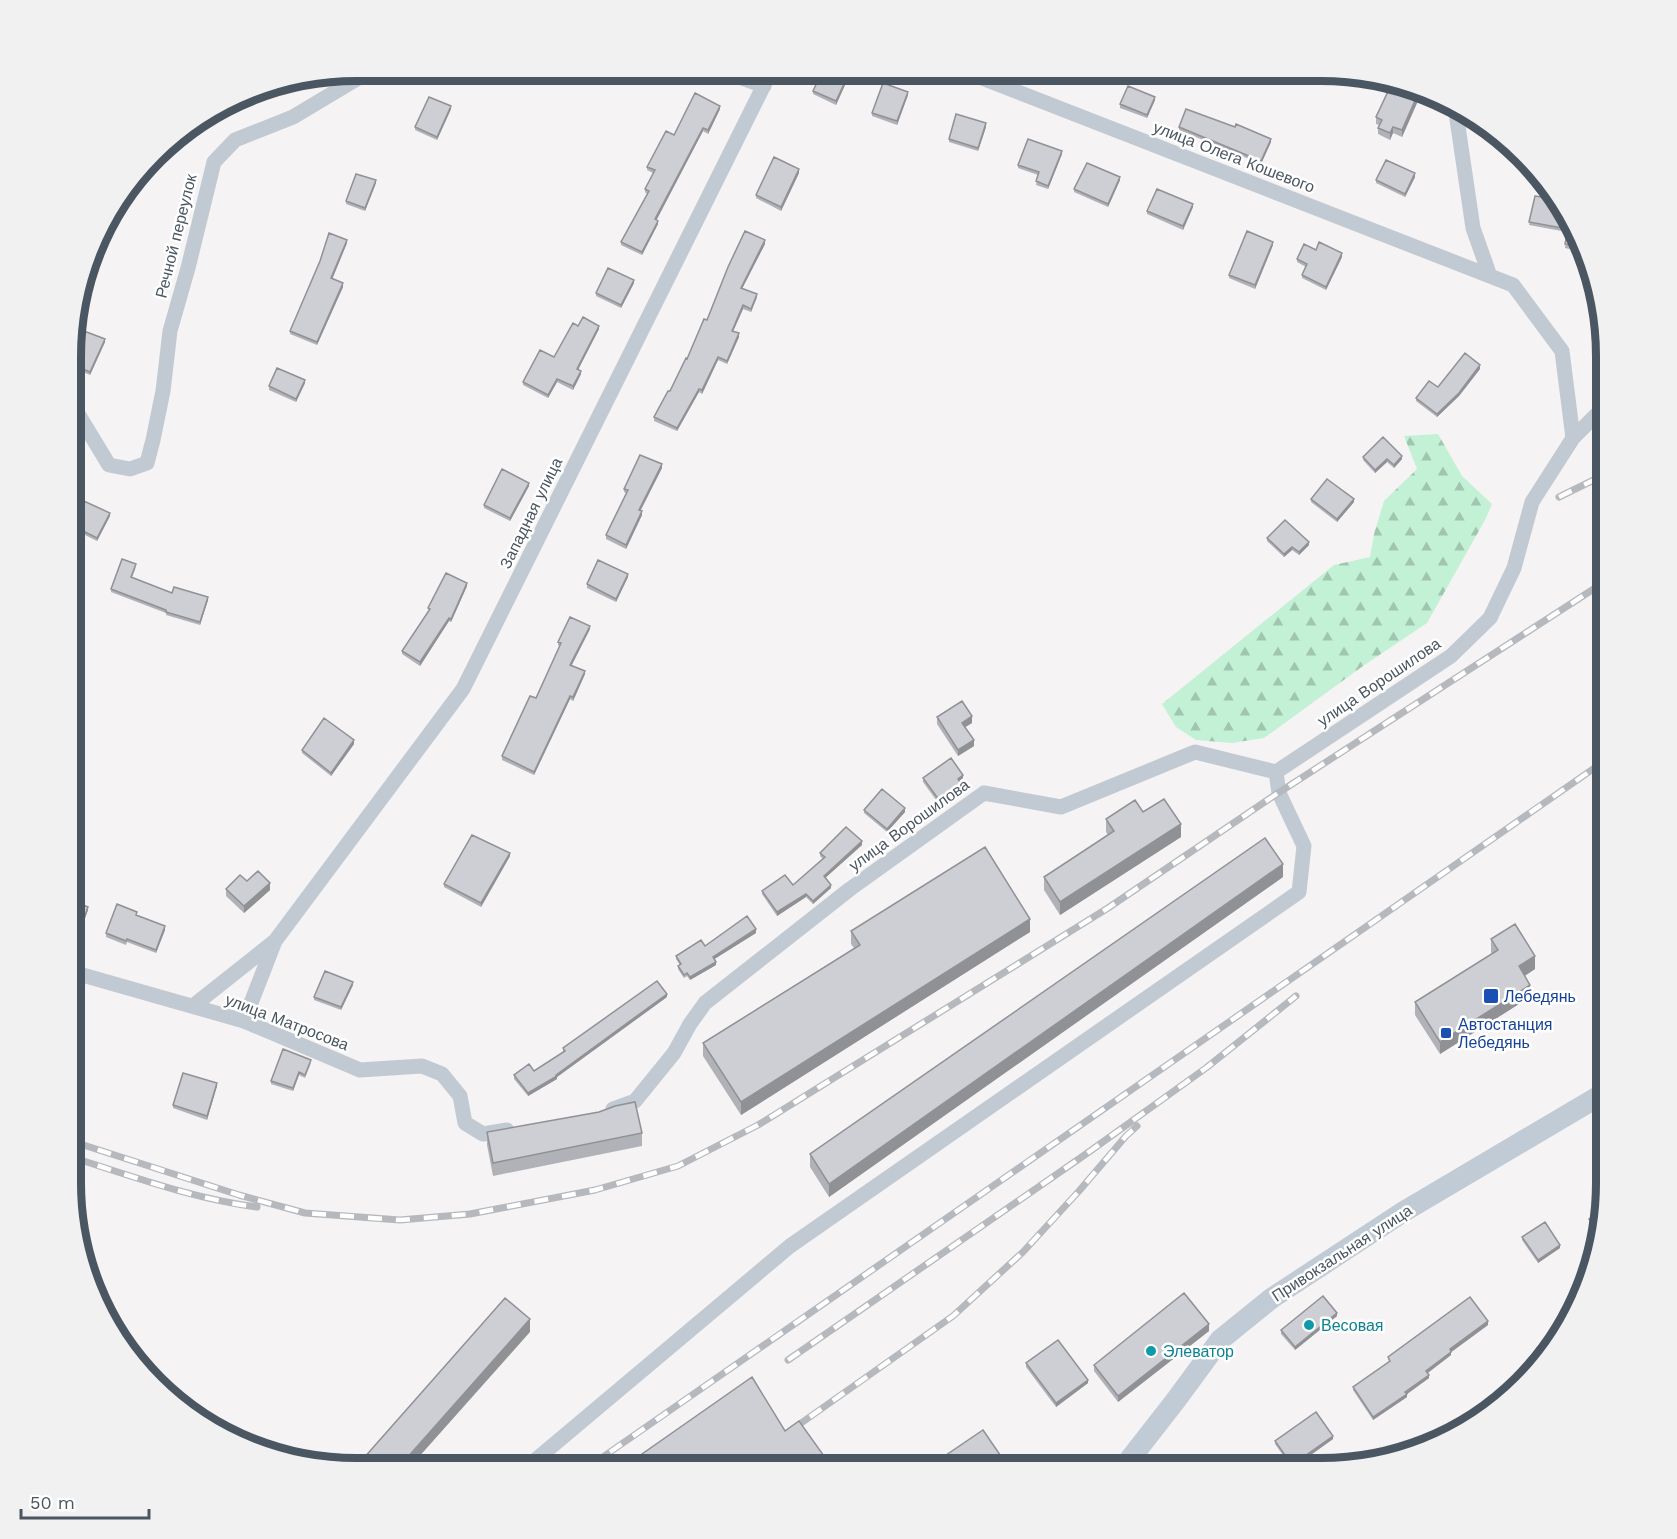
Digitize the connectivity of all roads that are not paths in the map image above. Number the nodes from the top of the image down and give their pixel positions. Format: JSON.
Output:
{"nodes":[{"id":1,"x":352,"y":81,"type":"edge"},
{"id":2,"x":750,"y":81,"type":"edge"},
{"id":3,"x":766,"y":81,"type":"edge"},
{"id":4,"x":990,"y":81,"type":"edge"},
{"id":5,"x":764,"y":86,"type":"junction"},
{"id":6,"x":1457,"y":117,"type":"edge"},
{"id":7,"x":1490,"y":276,"type":"junction"},
{"id":8,"x":1596,"y":415,"type":"edge"},
{"id":9,"x":81,"y":419,"type":"edge"},
{"id":10,"x":1573,"y":438,"type":"junction"},
{"id":11,"x":1276,"y":772,"type":"junction"},
{"id":12,"x":275,"y":941,"type":"junction"},
{"id":13,"x":81,"y":975,"type":"edge"},
{"id":14,"x":193,"y":1006,"type":"junction"},
{"id":15,"x":244,"y":1021,"type":"junction"},
{"id":16,"x":1596,"y":1098,"type":"edge"},
{"id":17,"x":597,"y":1115,"type":"edge"},
{"id":18,"x":517,"y":1128,"type":"edge"},
{"id":19,"x":538,"y":1458,"type":"edge"},
{"id":20,"x":1131,"y":1458,"type":"edge"}],
"edges":[{"from":1,"to":9,"type":"street","name":"Речной переулок"},
{"from":2,"to":5,"type":"street"},
{"from":3,"to":5,"type":"street","name":"Западная улица"},
{"from":4,"to":7,"type":"street","name":"улица Олега Кошевого"},
{"from":5,"to":12,"type":"street","name":"Западная улица"},
{"from":6,"to":7,"type":"street"},
{"from":7,"to":10,"type":"street","name":"улица Олега Кошевого"},
{"from":8,"to":10,"type":"street","name":"улица Ворошилова"},
{"from":10,"to":11,"type":"street","name":"улица Ворошилова"},
{"from":11,"to":17,"type":"street","name":"улица Ворошилова"},
{"from":11,"to":19,"type":"street"},
{"from":12,"to":14,"type":"street"},
{"from":12,"to":15,"type":"street"},
{"from":13,"to":14,"type":"street","name":"улица Матросова"},
{"from":14,"to":15,"type":"street","name":"улица Матросова"},
{"from":15,"to":18,"type":"street","name":"улица Матросова"},
{"from":16,"to":20,"type":"main road","name":"Привокзальная улица"}]}
